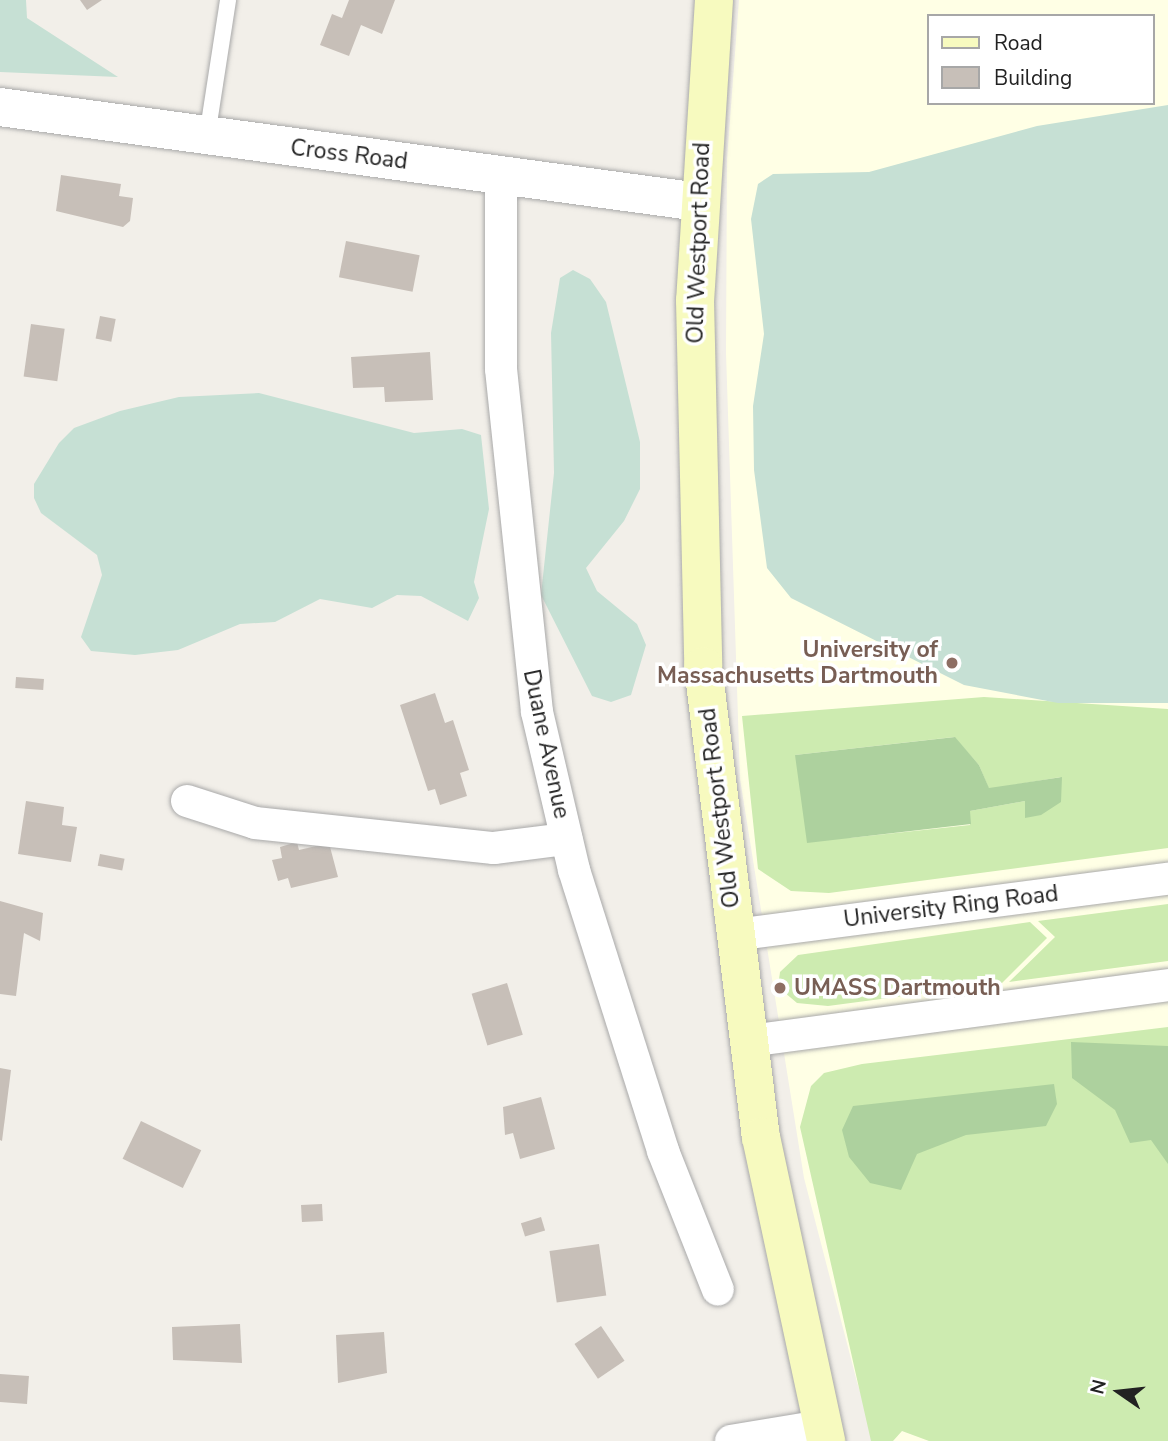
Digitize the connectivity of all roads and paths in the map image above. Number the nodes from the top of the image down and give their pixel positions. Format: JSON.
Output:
{"nodes":[{"id":1,"x":228,"y":0,"type":"edge"},
{"id":2,"x":714,"y":0,"type":"edge"},
{"id":3,"x":0,"y":107,"type":"edge"},
{"id":4,"x":207,"y":136,"type":"junction"},
{"id":5,"x":502,"y":174,"type":"junction"},
{"id":6,"x":699,"y":202,"type":"junction"},
{"id":7,"x":187,"y":800,"type":"dead end"},
{"id":8,"x":566,"y":839,"type":"junction"},
{"id":9,"x":1168,"y":879,"type":"edge"},
{"id":10,"x":734,"y":935,"type":"junction"},
{"id":11,"x":1168,"y":985,"type":"edge"},
{"id":12,"x":749,"y":1041,"type":"junction"},
{"id":13,"x":718,"y":1290,"type":"dead end"},
{"id":14,"x":824,"y":1433,"type":"edge"},
{"id":15,"x":731,"y":1441,"type":"edge"}],
"edges":[{"from":1,"to":4,"type":"lane"},
{"from":2,"to":6,"type":"main road","name":"Old Westport Road"},
{"from":3,"to":4,"type":"street","name":"Cross Road"},
{"from":4,"to":5,"type":"street","name":"Cross Road"},
{"from":5,"to":6,"type":"street","name":"Cross Road"},
{"from":5,"to":8,"type":"street","name":"Duane Avenue"},
{"from":6,"to":10,"type":"main road","name":"Old Westport Road"},
{"from":7,"to":8,"type":"street"},
{"from":8,"to":13,"type":"street","name":"Duane Avenue"},
{"from":9,"to":10,"type":"street","name":"University Ring Road"},
{"from":10,"to":12,"type":"main road","name":"Old Westport Road"},
{"from":11,"to":12,"type":"street"},
{"from":12,"to":14,"type":"main road","name":"Old Westport Road"},
{"from":14,"to":15,"type":"street"}]}
